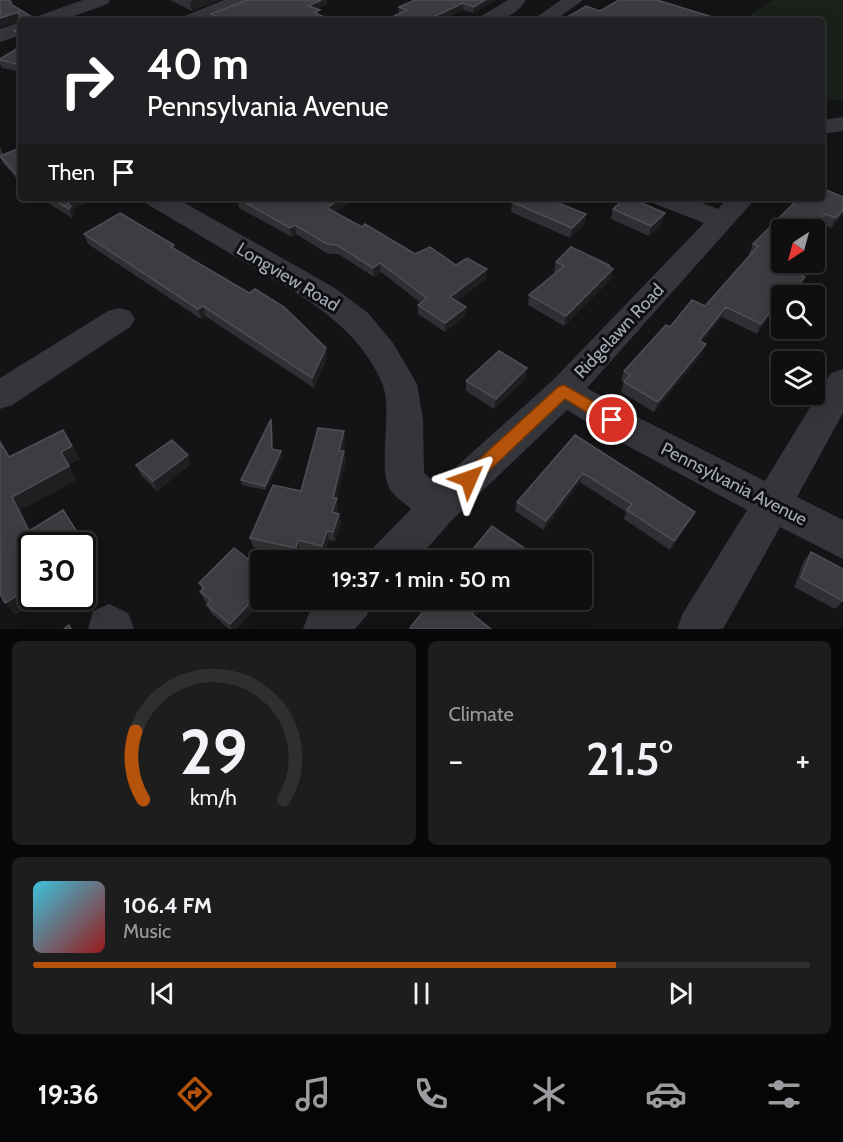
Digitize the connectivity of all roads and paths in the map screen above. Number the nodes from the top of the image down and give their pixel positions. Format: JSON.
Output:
{"nodes":[{"id":1,"x":101,"y":0,"type":"edge"},
{"id":2,"x":241,"y":0,"type":"edge"},
{"id":3,"x":517,"y":0,"type":"edge"},
{"id":4,"x":574,"y":0,"type":"edge"},
{"id":5,"x":50,"y":18,"type":"edge"},
{"id":6,"x":196,"y":18,"type":"edge"},
{"id":7,"x":489,"y":18,"type":"edge"},
{"id":8,"x":546,"y":18,"type":"edge"},
{"id":9,"x":18,"y":29,"type":"edge"},
{"id":10,"x":0,"y":36,"type":"edge"},
{"id":11,"x":161,"y":201,"type":"edge"},
{"id":12,"x":683,"y":201,"type":"edge"},
{"id":13,"x":732,"y":209,"type":"edge"},
{"id":14,"x":119,"y":319,"type":"dead end"},
{"id":15,"x":843,"y":382,"type":"edge"},
{"id":16,"x":564,"y":391,"type":"junction"},
{"id":17,"x":0,"y":395,"type":"edge"},
{"id":18,"x":772,"y":502,"type":"junction"},
{"id":19,"x":438,"y":508,"type":"junction"},
{"id":20,"x":843,"y":540,"type":"edge"},
{"id":21,"x":399,"y":550,"type":"edge"},
{"id":22,"x":343,"y":610,"type":"edge"},
{"id":23,"x":325,"y":629,"type":"edge"},
{"id":24,"x":699,"y":629,"type":"edge"}],
"edges":[{"from":1,"to":5,"type":"street"},
{"from":2,"to":6,"type":"street"},
{"from":3,"to":7,"type":"street"},
{"from":4,"to":8,"type":"street"},
{"from":9,"to":10,"type":"street"},
{"from":11,"to":19,"type":"street","name":"Longview Road"},
{"from":12,"to":13,"type":"street"},
{"from":13,"to":16,"type":"street","name":"Ridgelawn Road"},
{"from":14,"to":17,"type":"street"},
{"from":15,"to":18,"type":"street"},
{"from":16,"to":18,"type":"street","name":"Pennsylvania Avenue"},
{"from":16,"to":19,"type":"street","name":"Ridgelawn Road"},
{"from":18,"to":20,"type":"street","name":"Pennsylvania Avenue"},
{"from":18,"to":24,"type":"street"},
{"from":19,"to":21,"type":"street","name":"Ridgelawn Road"},
{"from":22,"to":23,"type":"street"}]}
